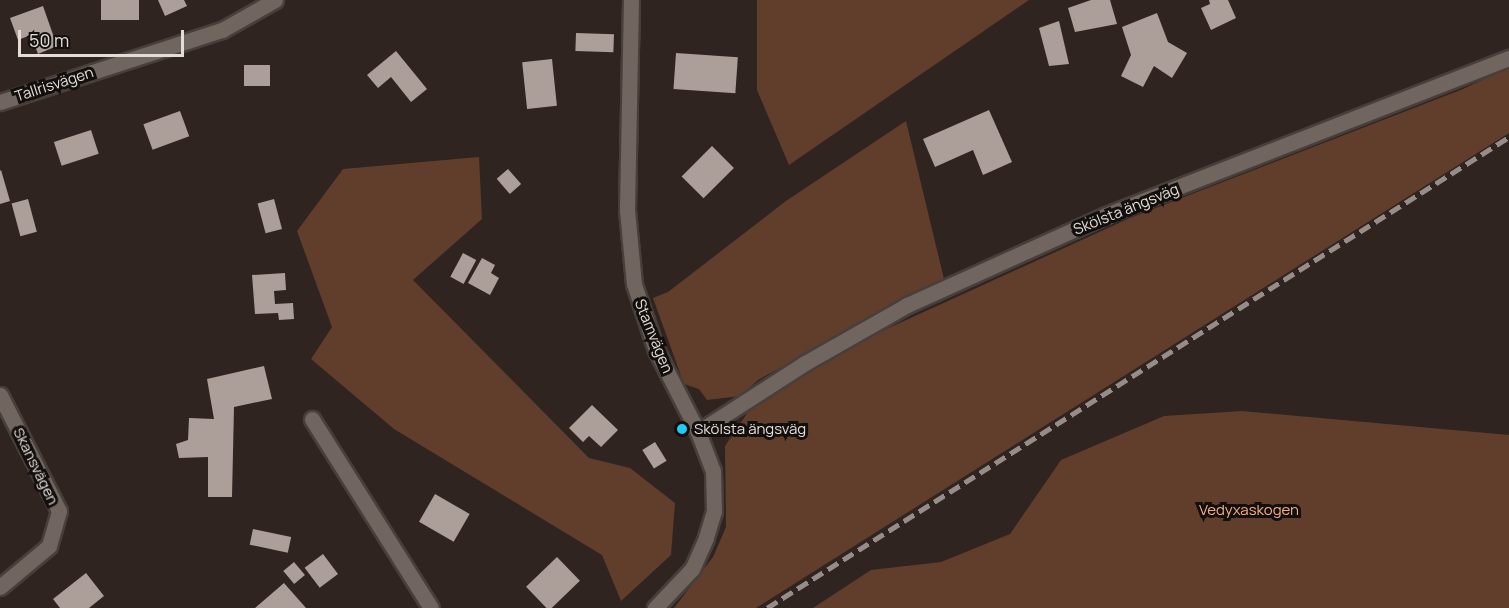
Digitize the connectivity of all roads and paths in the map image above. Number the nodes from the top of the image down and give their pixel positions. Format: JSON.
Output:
{"nodes":[{"id":1,"x":275,"y":0,"type":"edge"},
{"id":2,"x":631,"y":0,"type":"edge"},
{"id":3,"x":1509,"y":58,"type":"edge"},
{"id":4,"x":0,"y":102,"type":"edge"},
{"id":5,"x":0,"y":395,"type":"edge"},
{"id":6,"x":312,"y":419,"type":"dead end"},
{"id":7,"x":698,"y":432,"type":"junction"},
{"id":8,"x":0,"y":587,"type":"edge"},
{"id":9,"x":430,"y":608,"type":"edge"},
{"id":10,"x":655,"y":608,"type":"edge"}],
"edges":[{"from":1,"to":4,"type":"street","name":"Tallrisvägen"},
{"from":2,"to":7,"type":"street","name":"Stamvägen"},
{"from":3,"to":7,"type":"street","name":"Skölsta ängsväg"},
{"from":5,"to":8,"type":"street","name":"Skansvägen"},
{"from":6,"to":9,"type":"street"},
{"from":7,"to":10,"type":"street","name":"Stamvägen"}]}
